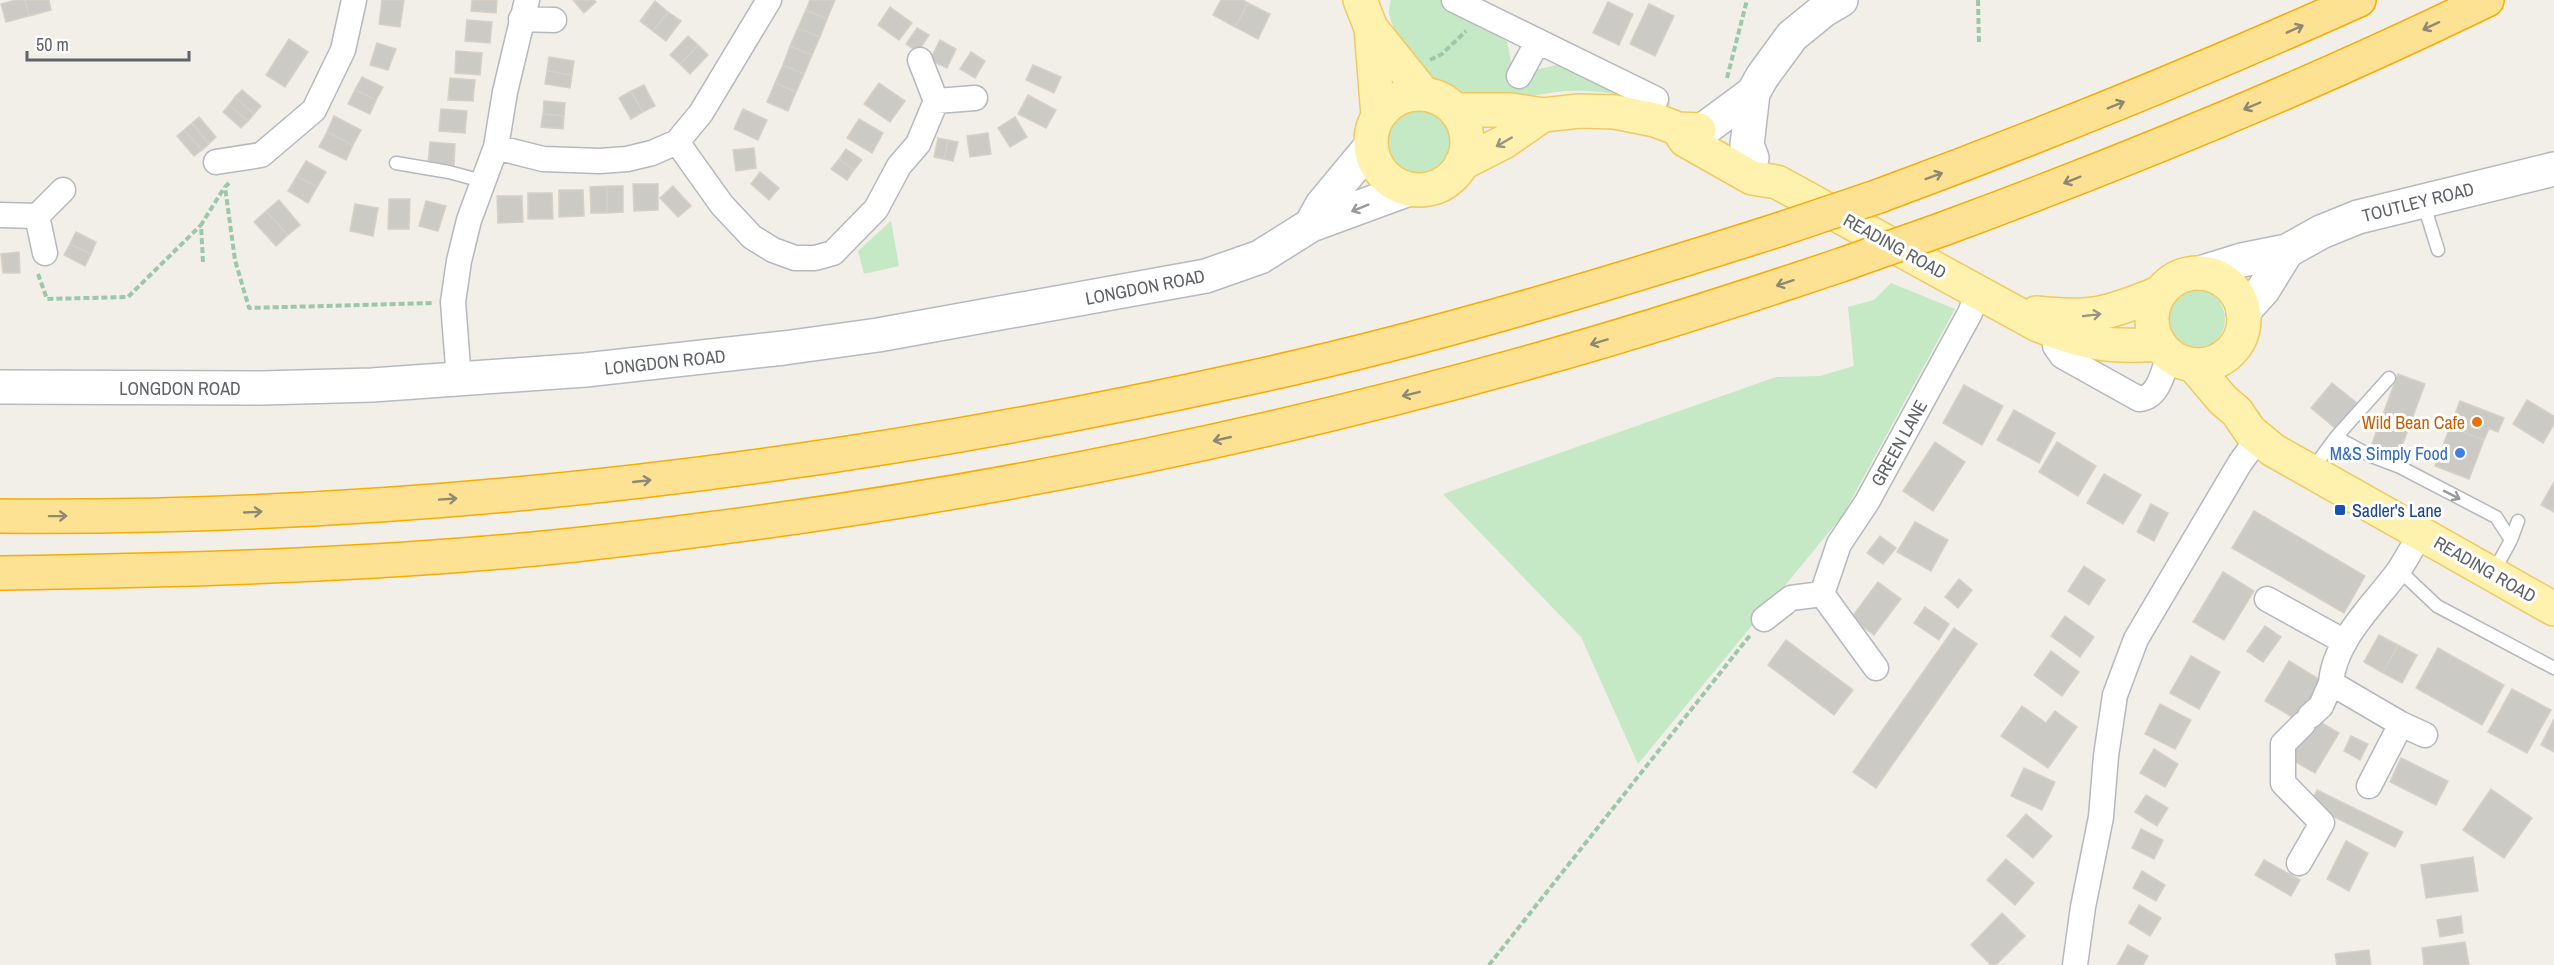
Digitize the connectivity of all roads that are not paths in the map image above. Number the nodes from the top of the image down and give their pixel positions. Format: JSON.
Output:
{"nodes":[{"id":1,"x":354,"y":0,"type":"edge"},
{"id":2,"x":769,"y":0,"type":"edge"},
{"id":3,"x":1454,"y":0,"type":"edge"},
{"id":4,"x":1841,"y":0,"type":"edge"},
{"id":5,"x":2359,"y":0,"type":"edge"},
{"id":6,"x":2485,"y":1,"type":"edge"},
{"id":7,"x":1365,"y":8,"type":"edge"},
{"id":8,"x":524,"y":9,"type":"edge"},
{"id":9,"x":554,"y":21,"type":"dead end"},
{"id":10,"x":1538,"y":41,"type":"junction"},
{"id":11,"x":920,"y":60,"type":"dead end"},
{"id":12,"x":1520,"y":76,"type":"dead end"},
{"id":13,"x":1739,"y":89,"type":"junction"},
{"id":14,"x":1424,"y":94,"type":"junction"},
{"id":15,"x":975,"y":98,"type":"dead end"},
{"id":16,"x":1656,"y":99,"type":"dead end"},
{"id":17,"x":936,"y":101,"type":"junction"},
{"id":18,"x":1455,"y":110,"type":"junction"},
{"id":19,"x":1543,"y":115,"type":"junction"},
{"id":20,"x":1691,"y":130,"type":"junction"},
{"id":21,"x":1375,"y":131,"type":"junction"},
{"id":22,"x":677,"y":142,"type":"junction"},
{"id":23,"x":496,"y":147,"type":"junction"},
{"id":24,"x":1752,"y":158,"type":"junction"},
{"id":25,"x":396,"y":164,"type":"dead end"},
{"id":26,"x":1461,"y":164,"type":"junction"},
{"id":27,"x":2554,"y":169,"type":"edge"},
{"id":28,"x":223,"y":170,"type":"road end"},
{"id":29,"x":482,"y":181,"type":"junction"},
{"id":30,"x":1777,"y":182,"type":"junction"},
{"id":31,"x":1409,"y":189,"type":"junction"},
{"id":32,"x":63,"y":190,"type":"dead end"},
{"id":33,"x":2423,"y":201,"type":"junction"},
{"id":34,"x":0,"y":215,"type":"edge"},
{"id":35,"x":37,"y":216,"type":"junction"},
{"id":36,"x":1311,"y":225,"type":"junction"},
{"id":37,"x":2438,"y":250,"type":"dead end"},
{"id":38,"x":2287,"y":251,"type":"junction"},
{"id":39,"x":45,"y":253,"type":"road end"},
{"id":40,"x":2200,"y":273,"type":"junction"},
{"id":41,"x":1978,"y":292,"type":"junction"},
{"id":42,"x":2159,"y":293,"type":"junction"},
{"id":43,"x":2013,"y":310,"type":"junction"},
{"id":44,"x":2242,"y":325,"type":"junction"},
{"id":45,"x":2059,"y":344,"type":"junction"},
{"id":46,"x":2174,"y":355,"type":"junction"},
{"id":47,"x":2390,"y":378,"type":"dead end"},
{"id":48,"x":459,"y":380,"type":"junction"},
{"id":49,"x":0,"y":387,"type":"edge"},
{"id":50,"x":2237,"y":412,"type":"junction"},
{"id":51,"x":2336,"y":437,"type":"junction"},
{"id":52,"x":2258,"y":438,"type":"junction"},
{"id":53,"x":2310,"y":472,"type":"junction"},
{"id":54,"x":0,"y":516,"type":"edge"},
{"id":55,"x":2518,"y":521,"type":"dead end"},
{"id":56,"x":2421,"y":533,"type":"junction"},
{"id":57,"x":2511,"y":540,"type":"junction"},
{"id":58,"x":2399,"y":570,"type":"junction"},
{"id":59,"x":0,"y":573,"type":"edge"},
{"id":60,"x":2492,"y":574,"type":"junction"},
{"id":61,"x":1822,"y":594,"type":"junction"},
{"id":62,"x":2268,"y":599,"type":"dead end"},
{"id":63,"x":2554,"y":609,"type":"edge"},
{"id":64,"x":1764,"y":618,"type":"road end"},
{"id":65,"x":2345,"y":642,"type":"junction"},
{"id":66,"x":1876,"y":668,"type":"dead end"},
{"id":67,"x":2554,"y":668,"type":"edge"},
{"id":68,"x":2331,"y":683,"type":"junction"},
{"id":69,"x":2401,"y":724,"type":"junction"},
{"id":70,"x":2425,"y":735,"type":"dead end"},
{"id":71,"x":2369,"y":786,"type":"dead end"},
{"id":72,"x":2299,"y":863,"type":"dead end"},
{"id":73,"x":2075,"y":965,"type":"edge"}],
"edges":[{"from":1,"to":28,"type":"street"},
{"from":2,"to":22,"type":"street"},
{"from":3,"to":10,"type":"street"},
{"from":4,"to":13,"type":"street"},
{"from":54,"to":5,"type":"highway","one_way":true,"bridge":true},
{"from":6,"to":59,"type":"highway","one_way":true,"bridge":true},
{"from":7,"to":14,"type":"main road"},
{"from":7,"to":21,"type":"main road"},
{"from":8,"to":9,"type":"street"},
{"from":8,"to":23,"type":"street"},
{"from":10,"to":12,"type":"street"},
{"from":10,"to":16,"type":"street"},
{"from":11,"to":17,"type":"street"},
{"from":13,"to":20,"type":"street"},
{"from":13,"to":24,"type":"street"},
{"from":14,"to":18,"type":"main road"},
{"from":14,"to":21,"type":"main road"},
{"from":15,"to":17,"type":"street"},
{"from":17,"to":22,"type":"street"},
{"from":18,"to":19,"type":"main road","name":"READING ROAD"},
{"from":18,"to":26,"type":"main road"},
{"from":19,"to":20,"type":"main road","name":"READING ROAD"},
{"from":19,"to":26,"type":"main road","name":"READING ROAD","one_way":true},
{"from":20,"to":24,"type":"main road","name":"READING ROAD"},
{"from":20,"to":30,"type":"main road","name":"READING ROAD"},
{"from":21,"to":31,"type":"main road"},
{"from":21,"to":36,"type":"street","name":"LONGDON ROAD"},
{"from":22,"to":23,"type":"street"},
{"from":23,"to":29,"type":"street"},
{"from":24,"to":30,"type":"main road","name":"READING ROAD"},
{"from":25,"to":29,"type":"lane"},
{"from":26,"to":31,"type":"main road"},
{"from":27,"to":33,"type":"street","name":"TOUTLEY ROAD"},
{"from":29,"to":48,"type":"street"},
{"from":30,"to":41,"type":"main road","name":"READING ROAD"},
{"from":31,"to":36,"type":"street","name":"LONGDON ROAD","one_way":true},
{"from":32,"to":35,"type":"street"},
{"from":33,"to":37,"type":"lane"},
{"from":33,"to":38,"type":"street","name":"TOUTLEY ROAD"},
{"from":34,"to":35,"type":"street"},
{"from":35,"to":39,"type":"street"},
{"from":36,"to":48,"type":"street","name":"LONGDON ROAD"},
{"from":38,"to":40,"type":"street","name":"TOUTLEY ROAD"},
{"from":38,"to":44,"type":"street"},
{"from":40,"to":42,"type":"main road"},
{"from":40,"to":44,"type":"main road"},
{"from":41,"to":43,"type":"main road","name":"READING ROAD"},
{"from":41,"to":61,"type":"street","name":"GREEN LANE"},
{"from":43,"to":42,"type":"main road","name":"READING ROAD","one_way":true},
{"from":42,"to":46,"type":"main road"},
{"from":43,"to":45,"type":"main road","name":"READING ROAD"},
{"from":44,"to":46,"type":"main road"},
{"from":44,"to":50,"type":"main road"},
{"from":45,"to":46,"type":"main road","name":"READING ROAD"},
{"from":45,"to":46,"type":"street"},
{"from":46,"to":50,"type":"main road","name":"READING ROAD"},
{"from":47,"to":51,"type":"lane"},
{"from":48,"to":49,"type":"street","name":"LONGDON ROAD"},
{"from":50,"to":52,"type":"main road","name":"READING ROAD"},
{"from":51,"to":53,"type":"lane"},
{"from":51,"to":57,"type":"lane","one_way":true},
{"from":52,"to":53,"type":"main road","name":"READING ROAD"},
{"from":52,"to":73,"type":"street"},
{"from":53,"to":56,"type":"main road","name":"READING ROAD"},
{"from":55,"to":57,"type":"lane"},
{"from":56,"to":58,"type":"street"},
{"from":56,"to":60,"type":"main road","name":"READING ROAD"},
{"from":57,"to":60,"type":"lane"},
{"from":58,"to":65,"type":"street"},
{"from":58,"to":67,"type":"lane"},
{"from":60,"to":63,"type":"main road","name":"READING ROAD"},
{"from":61,"to":64,"type":"street"},
{"from":61,"to":66,"type":"street"},
{"from":62,"to":65,"type":"street"},
{"from":65,"to":68,"type":"street"},
{"from":68,"to":69,"type":"street"},
{"from":68,"to":72,"type":"street"},
{"from":69,"to":70,"type":"street"},
{"from":69,"to":71,"type":"street"}]}
